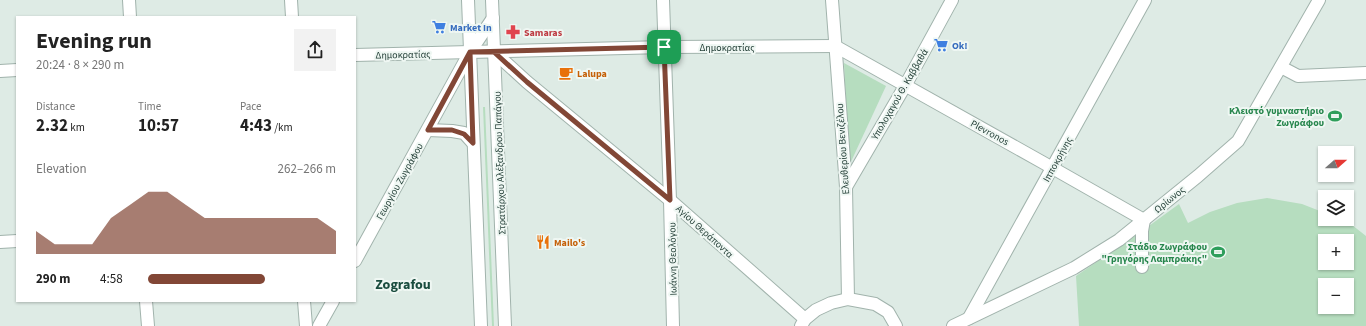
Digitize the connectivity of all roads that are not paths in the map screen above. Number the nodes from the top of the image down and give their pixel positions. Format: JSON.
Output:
{"nodes":[{"id":1,"x":129,"y":0,"type":"edge"},
{"id":2,"x":291,"y":0,"type":"edge"},
{"id":3,"x":468,"y":0,"type":"edge"},
{"id":4,"x":492,"y":0,"type":"edge"},
{"id":5,"x":663,"y":0,"type":"edge"},
{"id":6,"x":832,"y":0,"type":"edge"},
{"id":7,"x":952,"y":0,"type":"edge"},
{"id":8,"x":1145,"y":0,"type":"edge"},
{"id":9,"x":1319,"y":0,"type":"edge"},
{"id":10,"x":130,"y":16,"type":"edge"},
{"id":11,"x":292,"y":16,"type":"edge"},
{"id":12,"x":493,"y":18,"type":"junction"},
{"id":13,"x":835,"y":46,"type":"junction"},
{"id":14,"x":664,"y":47,"type":"junction"},
{"id":15,"x":470,"y":52,"type":"junction"},
{"id":16,"x":494,"y":52,"type":"junction"},
{"id":17,"x":356,"y":55,"type":"edge"},
{"id":18,"x":1280,"y":67,"type":"junction"},
{"id":19,"x":16,"y":70,"type":"edge"},
{"id":20,"x":0,"y":71,"type":"edge"},
{"id":21,"x":1366,"y":73,"type":"edge"},
{"id":22,"x":905,"y":86,"type":"junction"},
{"id":23,"x":428,"y":130,"type":"junction"},
{"id":24,"x":473,"y":143,"type":"junction"},
{"id":25,"x":1052,"y":167,"type":"junction"},
{"id":26,"x":846,"y":187,"type":"junction"},
{"id":27,"x":670,"y":200,"type":"junction"},
{"id":28,"x":1144,"y":220,"type":"junction"},
{"id":29,"x":16,"y":241,"type":"edge"},
{"id":30,"x":0,"y":242,"type":"edge"},
{"id":31,"x":356,"y":259,"type":"edge"},
{"id":32,"x":1142,"y":267,"type":"dead end"},
{"id":33,"x":848,"y":299,"type":"junction"},
{"id":34,"x":146,"y":302,"type":"edge"},
{"id":35,"x":304,"y":302,"type":"edge"},
{"id":36,"x":332,"y":302,"type":"edge"},
{"id":37,"x":969,"y":318,"type":"junction"},
{"id":38,"x":803,"y":323,"type":"edge"},
{"id":39,"x":148,"y":326,"type":"edge"},
{"id":40,"x":306,"y":326,"type":"edge"},
{"id":41,"x":319,"y":326,"type":"edge"},
{"id":42,"x":481,"y":326,"type":"edge"},
{"id":43,"x":505,"y":326,"type":"edge"},
{"id":44,"x":673,"y":326,"type":"edge"},
{"id":45,"x":896,"y":326,"type":"edge"},
{"id":46,"x":953,"y":326,"type":"edge"}],
"edges":[{"from":1,"to":10,"type":"street"},
{"from":2,"to":11,"type":"street"},
{"from":3,"to":15,"type":"street"},
{"from":4,"to":12,"type":"street","name":"Στρατάρχου Αλέξανδρου Παπάγου"},
{"from":5,"to":14,"type":"street","name":"Ιωάννη Θεολόγου"},
{"from":6,"to":13,"type":"street","name":"Ελευθερίου Βενιζέλου"},
{"from":7,"to":22,"type":"street","name":"Υπολοχαγού Θ. Καββαθά"},
{"from":8,"to":25,"type":"street","name":"Ιπποκρήνης"},
{"from":9,"to":18,"type":"street","name":"Ωρίωνος"},
{"from":12,"to":15,"type":"street","name":"Γεωργίου Ζωγράφου"},
{"from":12,"to":16,"type":"street","name":"Στρατάρχου Αλέξανδρου Παπάγου"},
{"from":13,"to":14,"type":"street","name":"Δημοκρατίας"},
{"from":13,"to":22,"type":"street","name":"Plevronos"},
{"from":13,"to":26,"type":"street","name":"Ελευθερίου Βενιζέλου"},
{"from":14,"to":16,"type":"street","name":"Δημοκρατίας"},
{"from":14,"to":27,"type":"street","name":"Ιωάννη Θεολόγου"},
{"from":15,"to":16,"type":"street","name":"Δημοκρατίας"},
{"from":15,"to":17,"type":"street","name":"Δημοκρατίας"},
{"from":15,"to":23,"type":"street","name":"Γεωργίου Ζωγράφου"},
{"from":15,"to":24,"type":"street"},
{"from":16,"to":27,"type":"street","name":"Αγίου Θεράποντα"},
{"from":16,"to":43,"type":"street","name":"Στρατάρχου Αλέξανδρου Παπάγου"},
{"from":18,"to":21,"type":"street"},
{"from":18,"to":28,"type":"street","name":"Ωρίωνος"},
{"from":19,"to":20,"type":"street"},
{"from":22,"to":25,"type":"street","name":"Plevronos"},
{"from":22,"to":26,"type":"street","name":"Υπολοχαγού Θ. Καββαθά"},
{"from":23,"to":24,"type":"street"},
{"from":23,"to":31,"type":"street","name":"Γεωργίου Ζωγράφου"},
{"from":24,"to":42,"type":"street"},
{"from":25,"to":28,"type":"street","name":"Plevronos"},
{"from":25,"to":37,"type":"street","name":"Ιπποκρήνης"},
{"from":26,"to":33,"type":"street","name":"Ελευθερίου Βενιζέλου"},
{"from":27,"to":38,"type":"street","name":"Αγίου Θεράποντα"},
{"from":27,"to":44,"type":"street","name":"Ιωάννη Θεολόγου"},
{"from":28,"to":32,"type":"street"},
{"from":28,"to":37,"type":"street","name":"Ωρίωνος"},
{"from":29,"to":30,"type":"street"},
{"from":33,"to":38,"type":"street"},
{"from":33,"to":45,"type":"street"},
{"from":34,"to":39,"type":"street"},
{"from":35,"to":40,"type":"street"},
{"from":36,"to":41,"type":"street"},
{"from":37,"to":46,"type":"street","name":"Ωρίωνος"}]}
